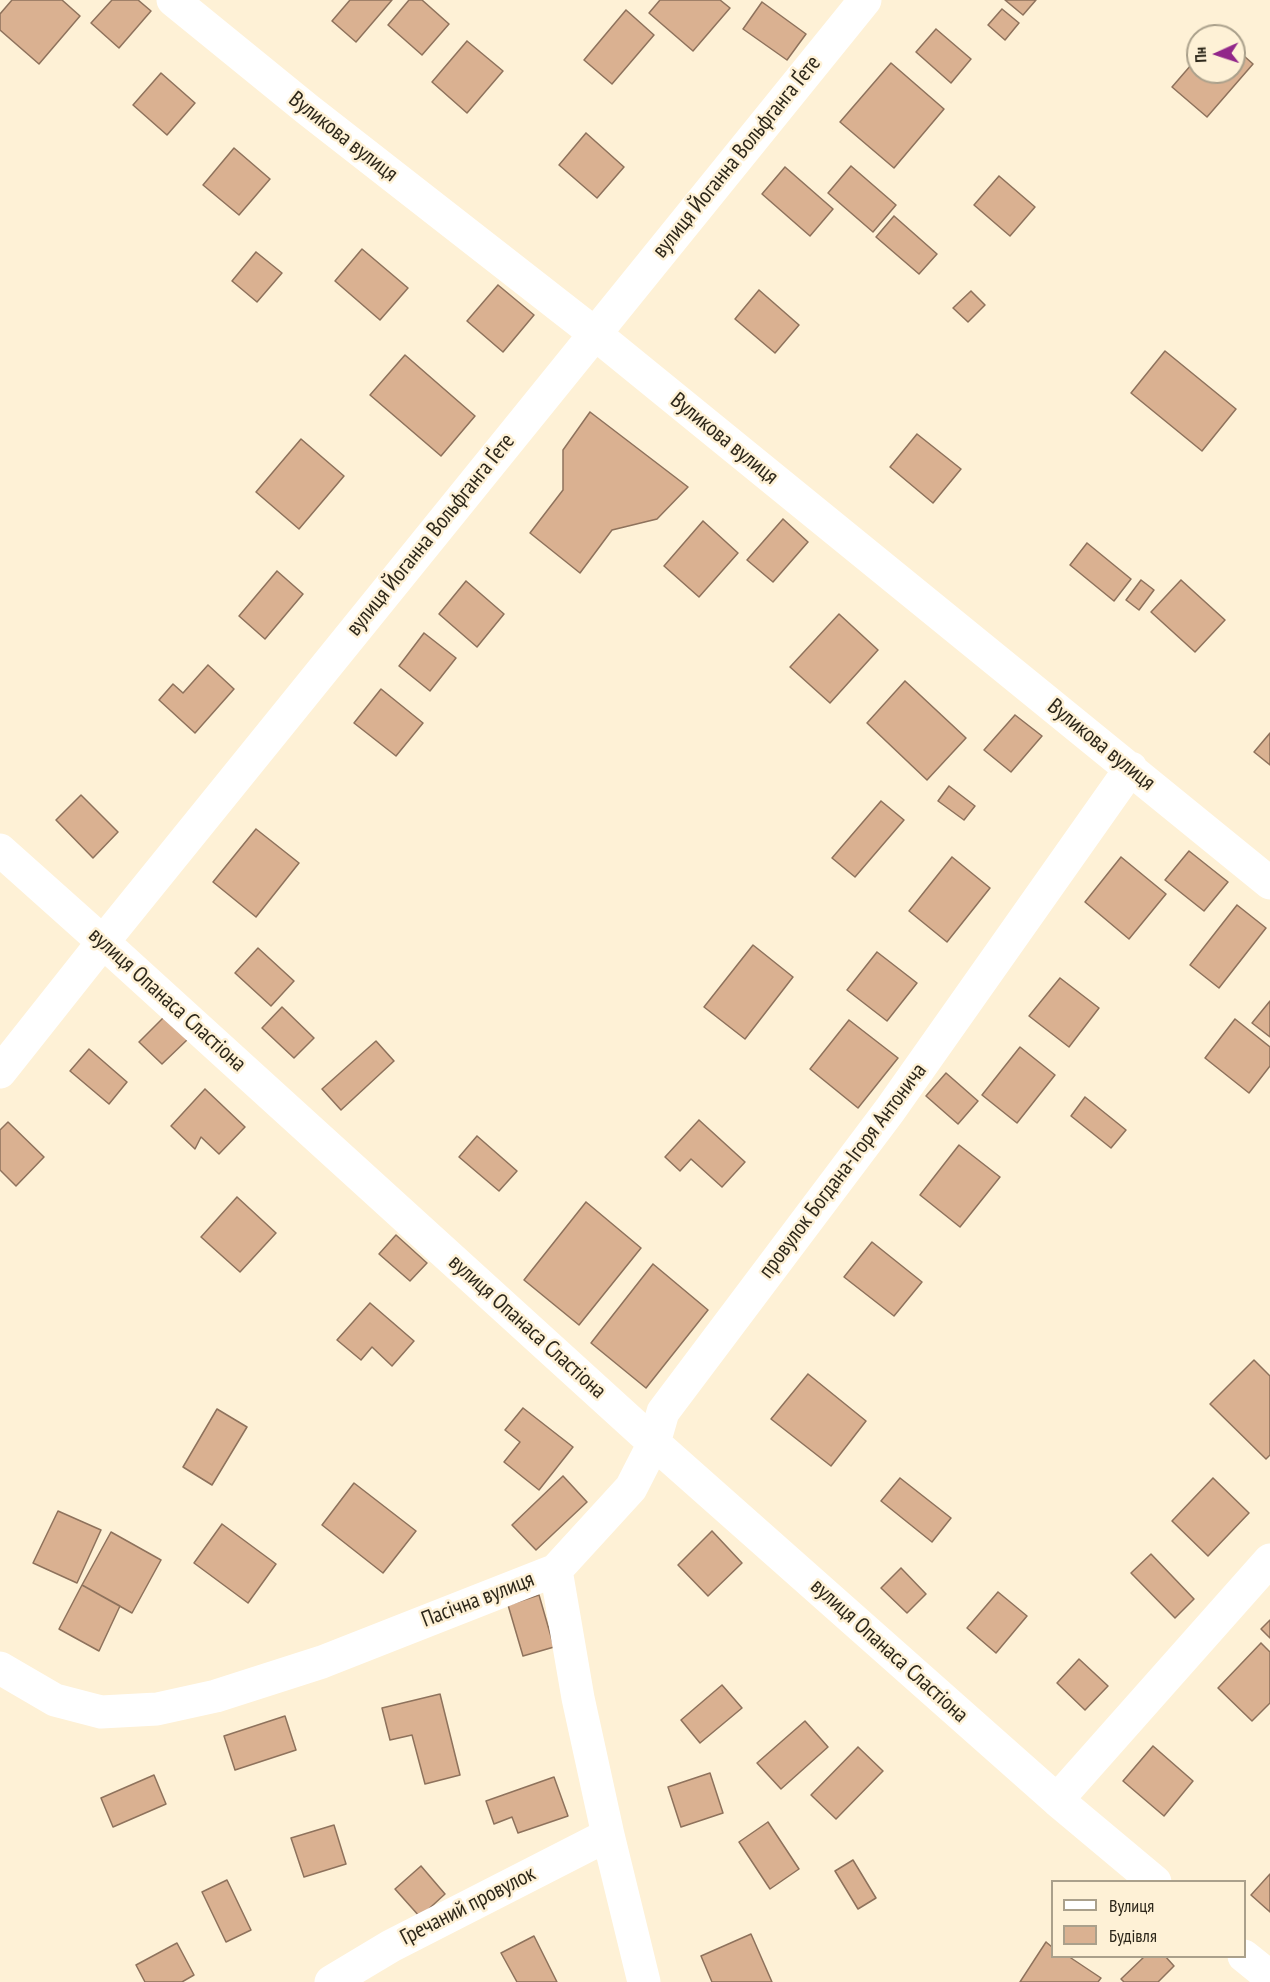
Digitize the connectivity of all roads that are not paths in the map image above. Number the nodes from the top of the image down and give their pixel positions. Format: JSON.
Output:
{"nodes":[{"id":1,"x":173,"y":0,"type":"edge"},
{"id":2,"x":865,"y":0,"type":"edge"},
{"id":3,"x":594,"y":333,"type":"junction"},
{"id":4,"x":1131,"y":768,"type":"junction"},
{"id":5,"x":0,"y":850,"type":"edge"},
{"id":6,"x":1270,"y":882,"type":"edge"},
{"id":7,"x":103,"y":942,"type":"junction"},
{"id":8,"x":0,"y":1072,"type":"edge"},
{"id":9,"x":654,"y":1443,"type":"junction"},
{"id":10,"x":1270,"y":1560,"type":"edge"},
{"id":11,"x":556,"y":1570,"type":"junction"},
{"id":12,"x":0,"y":1668,"type":"edge"},
{"id":13,"x":1057,"y":1800,"type":"junction"},
{"id":14,"x":608,"y":1835,"type":"junction"},
{"id":15,"x":1154,"y":1880,"type":"edge"},
{"id":16,"x":1246,"y":1957,"type":"edge"},
{"id":17,"x":1270,"y":1977,"type":"edge"},
{"id":18,"x":331,"y":1982,"type":"edge"},
{"id":19,"x":644,"y":1982,"type":"edge"}],
"edges":[{"from":1,"to":3,"type":"street","name":"Вуликова вулиця"},
{"from":2,"to":3,"type":"street","name":"вулиця Йоганна Вольфганга Ґете"},
{"from":3,"to":4,"type":"street","name":"Вуликова вулиця"},
{"from":3,"to":7,"type":"street","name":"вулиця Йоганна Вольфганга Ґете"},
{"from":4,"to":6,"type":"street","name":"Вуликова вулиця"},
{"from":4,"to":9,"type":"street","name":"провулок Богдана-Ігоря Антонича"},
{"from":5,"to":7,"type":"street","name":"вулиця Опанаса Сластіона"},
{"from":7,"to":8,"type":"street","name":"вулиця Йоганна Вольфганга Ґете"},
{"from":7,"to":9,"type":"street","name":"вулиця Опанаса Сластіона"},
{"from":9,"to":11,"type":"street","name":"провулок Богдана-Ігоря Антонича"},
{"from":9,"to":13,"type":"street","name":"вулиця Опанаса Сластіона"},
{"from":10,"to":13,"type":"street"},
{"from":11,"to":12,"type":"street","name":"Пасічна вулиця"},
{"from":11,"to":14,"type":"street","name":"Пасічна вулиця"},
{"from":13,"to":15,"type":"street","name":"вулиця Опанаса Сластіона"},
{"from":14,"to":18,"type":"street","name":"Гречаний провулок"},
{"from":14,"to":19,"type":"street","name":"Пасічна вулиця"},
{"from":16,"to":17,"type":"street"}]}
